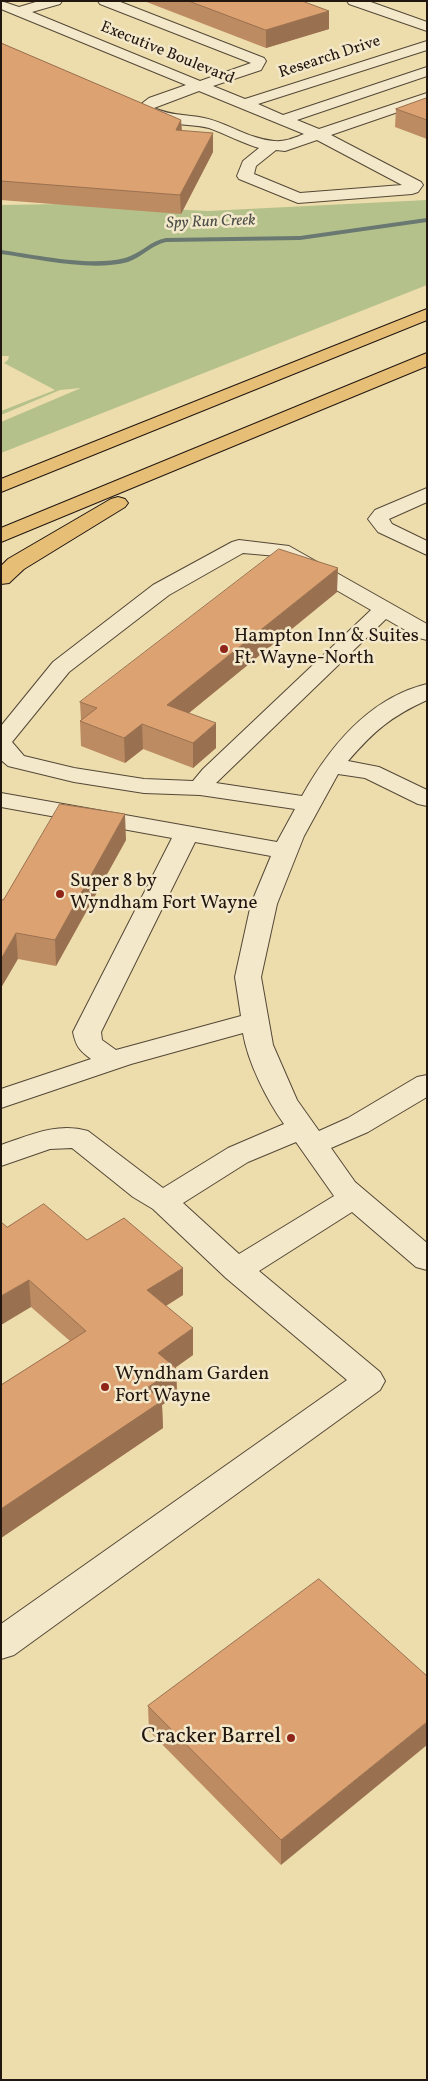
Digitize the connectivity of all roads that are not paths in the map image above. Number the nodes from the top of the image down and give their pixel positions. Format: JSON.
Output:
{"nodes":[{"id":1,"x":55,"y":1,"type":"edge"},
{"id":2,"x":105,"y":1,"type":"edge"},
{"id":3,"x":354,"y":1,"type":"edge"},
{"id":4,"x":1,"y":4,"type":"edge"},
{"id":5,"x":19,"y":11,"type":"junction"},
{"id":6,"x":427,"y":27,"type":"edge"},
{"id":7,"x":427,"y":45,"type":"edge"},
{"id":8,"x":427,"y":71,"type":"edge"},
{"id":9,"x":197,"y":85,"type":"junction"},
{"id":10,"x":427,"y":97,"type":"edge"},
{"id":11,"x":244,"y":104,"type":"junction"},
{"id":12,"x":283,"y":120,"type":"junction"},
{"id":13,"x":319,"y":135,"type":"junction"},
{"id":14,"x":270,"y":147,"type":"junction"},
{"id":15,"x":427,"y":314,"type":"edge"},
{"id":16,"x":427,"y":359,"type":"edge"},
{"id":17,"x":168,"y":466,"type":"junction"},
{"id":18,"x":1,"y":486,"type":"edge"},
{"id":19,"x":427,"y":494,"type":"edge"},
{"id":20,"x":1,"y":536,"type":"edge"},
{"id":21,"x":427,"y":549,"type":"edge"},
{"id":22,"x":1,"y":578,"type":"edge"},
{"id":23,"x":385,"y":608,"type":"junction"},
{"id":24,"x":427,"y":633,"type":"edge"},
{"id":25,"x":427,"y":690,"type":"edge"},
{"id":26,"x":1,"y":742,"type":"edge"},
{"id":27,"x":331,"y":766,"type":"junction"},
{"id":28,"x":200,"y":788,"type":"junction"},
{"id":29,"x":427,"y":799,"type":"edge"},
{"id":30,"x":1,"y":800,"type":"edge"},
{"id":31,"x":310,"y":804,"type":"junction"},
{"id":32,"x":187,"y":833,"type":"junction"},
{"id":33,"x":286,"y":851,"type":"junction"},
{"id":34,"x":256,"y":1021,"type":"junction"},
{"id":35,"x":113,"y":1061,"type":"junction"},
{"id":36,"x":427,"y":1084,"type":"edge"},
{"id":37,"x":1,"y":1099,"type":"edge"},
{"id":38,"x":308,"y":1136,"type":"junction"},
{"id":39,"x":1,"y":1156,"type":"edge"},
{"id":40,"x":354,"y":1197,"type":"junction"},
{"id":41,"x":163,"y":1202,"type":"junction"},
{"id":42,"x":427,"y":1259,"type":"edge"},
{"id":43,"x":237,"y":1270,"type":"junction"},
{"id":44,"x":1,"y":1644,"type":"edge"}],
"edges":[{"from":1,"to":5,"type":"street"},
{"from":2,"to":9,"type":"street"},
{"from":3,"to":6,"type":"street"},
{"from":4,"to":5,"type":"street","name":"Executive Boulevard"},
{"from":5,"to":9,"type":"street","name":"Executive Boulevard"},
{"from":7,"to":11,"type":"street","name":"Research Drive"},
{"from":8,"to":12,"type":"street"},
{"from":9,"to":11,"type":"street","name":"Executive Boulevard"},
{"from":9,"to":14,"type":"street"},
{"from":10,"to":13,"type":"street"},
{"from":11,"to":12,"type":"street","name":"Executive Boulevard"},
{"from":12,"to":13,"type":"street","name":"Executive Boulevard"},
{"from":13,"to":14,"type":"street"},
{"from":13,"to":14,"type":"street","name":"Executive Boulevard"},
{"from":15,"to":18,"type":"highway"},
{"from":16,"to":17,"type":"highway"},
{"from":17,"to":20,"type":"highway"},
{"from":17,"to":22,"type":"highway"},
{"from":19,"to":21,"type":"street"},
{"from":23,"to":24,"type":"street"},
{"from":23,"to":26,"type":"street"},
{"from":23,"to":28,"type":"street"},
{"from":25,"to":27,"type":"street"},
{"from":26,"to":28,"type":"street"},
{"from":27,"to":29,"type":"street"},
{"from":27,"to":31,"type":"street"},
{"from":28,"to":31,"type":"street"},
{"from":30,"to":32,"type":"street"},
{"from":31,"to":33,"type":"street"},
{"from":32,"to":33,"type":"street"},
{"from":32,"to":35,"type":"street"},
{"from":33,"to":34,"type":"street"},
{"from":34,"to":35,"type":"street"},
{"from":34,"to":38,"type":"street"},
{"from":35,"to":37,"type":"street"},
{"from":36,"to":38,"type":"street"},
{"from":38,"to":40,"type":"street"},
{"from":38,"to":41,"type":"street"},
{"from":39,"to":41,"type":"street"},
{"from":40,"to":42,"type":"street"},
{"from":40,"to":43,"type":"street"},
{"from":41,"to":43,"type":"street"},
{"from":43,"to":44,"type":"street"}]}
